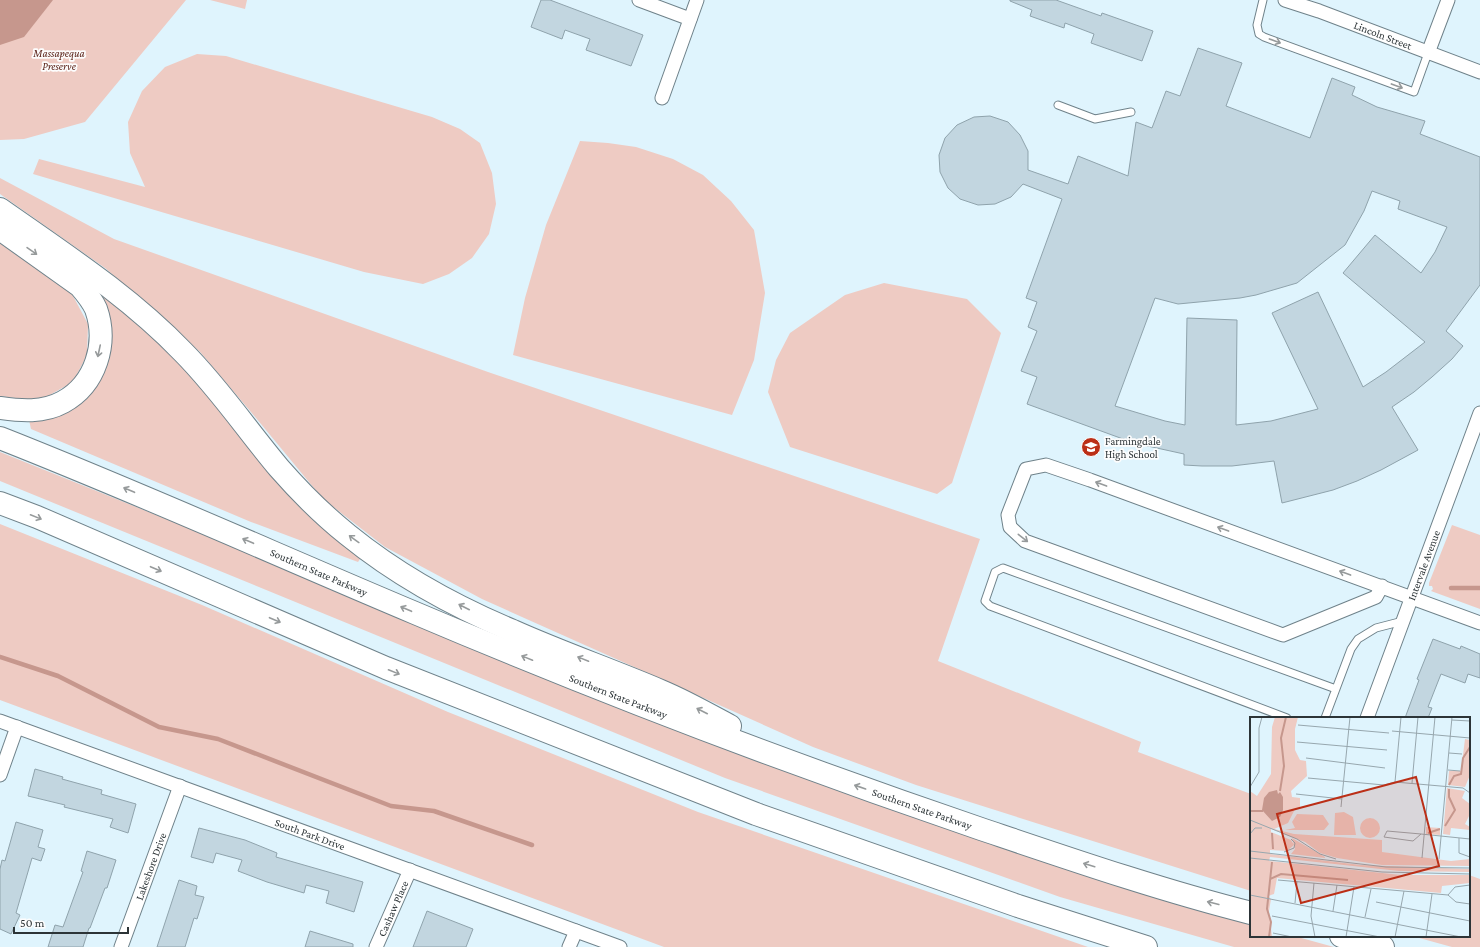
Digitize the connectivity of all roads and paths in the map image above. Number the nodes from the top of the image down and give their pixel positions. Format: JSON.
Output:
{"nodes":[{"id":1,"x":639,"y":0,"type":"edge"},
{"id":2,"x":697,"y":0,"type":"edge"},
{"id":3,"x":1263,"y":0,"type":"edge"},
{"id":4,"x":1284,"y":0,"type":"edge"},
{"id":5,"x":1448,"y":0,"type":"edge"},
{"id":6,"x":690,"y":19,"type":"junction"},
{"id":7,"x":1428,"y":52,"type":"junction"},
{"id":8,"x":1480,"y":72,"type":"edge"},
{"id":9,"x":662,"y":98,"type":"dead end"},
{"id":10,"x":1058,"y":105,"type":"dead end"},
{"id":11,"x":1131,"y":112,"type":"dead end"},
{"id":12,"x":0,"y":210,"type":"edge"},
{"id":13,"x":0,"y":229,"type":"edge"},
{"id":14,"x":0,"y":408,"type":"edge"},
{"id":15,"x":1480,"y":413,"type":"edge"},
{"id":16,"x":0,"y":438,"type":"edge"},
{"id":17,"x":0,"y":503,"type":"edge"},
{"id":18,"x":1382,"y":586,"type":"junction"},
{"id":19,"x":1412,"y":598,"type":"junction"},
{"id":20,"x":1404,"y":621,"type":"junction"},
{"id":21,"x":1480,"y":623,"type":"edge"},
{"id":22,"x":1336,"y":689,"type":"junction"},
{"id":23,"x":1284,"y":717,"type":"edge"},
{"id":24,"x":1325,"y":717,"type":"edge"},
{"id":25,"x":1368,"y":717,"type":"edge"},
{"id":26,"x":0,"y":720,"type":"edge"},
{"id":27,"x":18,"y":727,"type":"junction"},
{"id":28,"x":824,"y":774,"type":"junction"},
{"id":29,"x":0,"y":775,"type":"edge"},
{"id":30,"x":180,"y":786,"type":"junction"},
{"id":31,"x":410,"y":870,"type":"junction"},
{"id":32,"x":1250,"y":913,"type":"edge"},
{"id":33,"x":576,"y":931,"type":"junction"},
{"id":34,"x":1345,"y":937,"type":"edge"},
{"id":35,"x":121,"y":947,"type":"edge"},
{"id":36,"x":376,"y":947,"type":"edge"},
{"id":37,"x":569,"y":947,"type":"edge"},
{"id":38,"x":620,"y":947,"type":"edge"},
{"id":39,"x":1146,"y":947,"type":"edge"},
{"id":40,"x":1383,"y":947,"type":"edge"}],
"edges":[{"from":1,"to":6,"type":"street"},
{"from":2,"to":6,"type":"street"},
{"from":3,"to":7,"type":"lane","one_way":true},
{"from":4,"to":7,"type":"street","name":"Lincoln Street"},
{"from":5,"to":7,"type":"street"},
{"from":6,"to":9,"type":"street"},
{"from":7,"to":8,"type":"street","name":"Lincoln Street"},
{"from":10,"to":11,"type":"lane"},
{"from":28,"to":12,"type":"highway","one_way":true},
{"from":13,"to":14,"type":"highway","one_way":true},
{"from":15,"to":19,"type":"street","name":"Intervale Avenue"},
{"from":28,"to":16,"type":"highway","name":"Southern State Parkway","one_way":true},
{"from":17,"to":39,"type":"highway","one_way":true},
{"from":18,"to":18,"type":"street","one_way":true},
{"from":18,"to":19,"type":"street"},
{"from":19,"to":20,"type":"street","name":"Intervale Avenue"},
{"from":19,"to":21,"type":"street"},
{"from":20,"to":22,"type":"lane"},
{"from":20,"to":25,"type":"street","name":"Intervale Avenue"},
{"from":22,"to":23,"type":"lane"},
{"from":22,"to":24,"type":"lane"},
{"from":26,"to":27,"type":"street","name":"South Park Drive"},
{"from":27,"to":29,"type":"street"},
{"from":27,"to":30,"type":"street","name":"South Park Drive"},
{"from":32,"to":28,"type":"highway","name":"Southern State Parkway","one_way":true},
{"from":30,"to":31,"type":"street","name":"South Park Drive"},
{"from":30,"to":35,"type":"street","name":"Lakeshore Drive"},
{"from":31,"to":33,"type":"street","name":"South Park Drive"},
{"from":31,"to":36,"type":"street","name":"Cashaw Place"},
{"from":33,"to":37,"type":"street"},
{"from":33,"to":38,"type":"street","name":"South Park Drive"},
{"from":34,"to":40,"type":"highway"}]}
